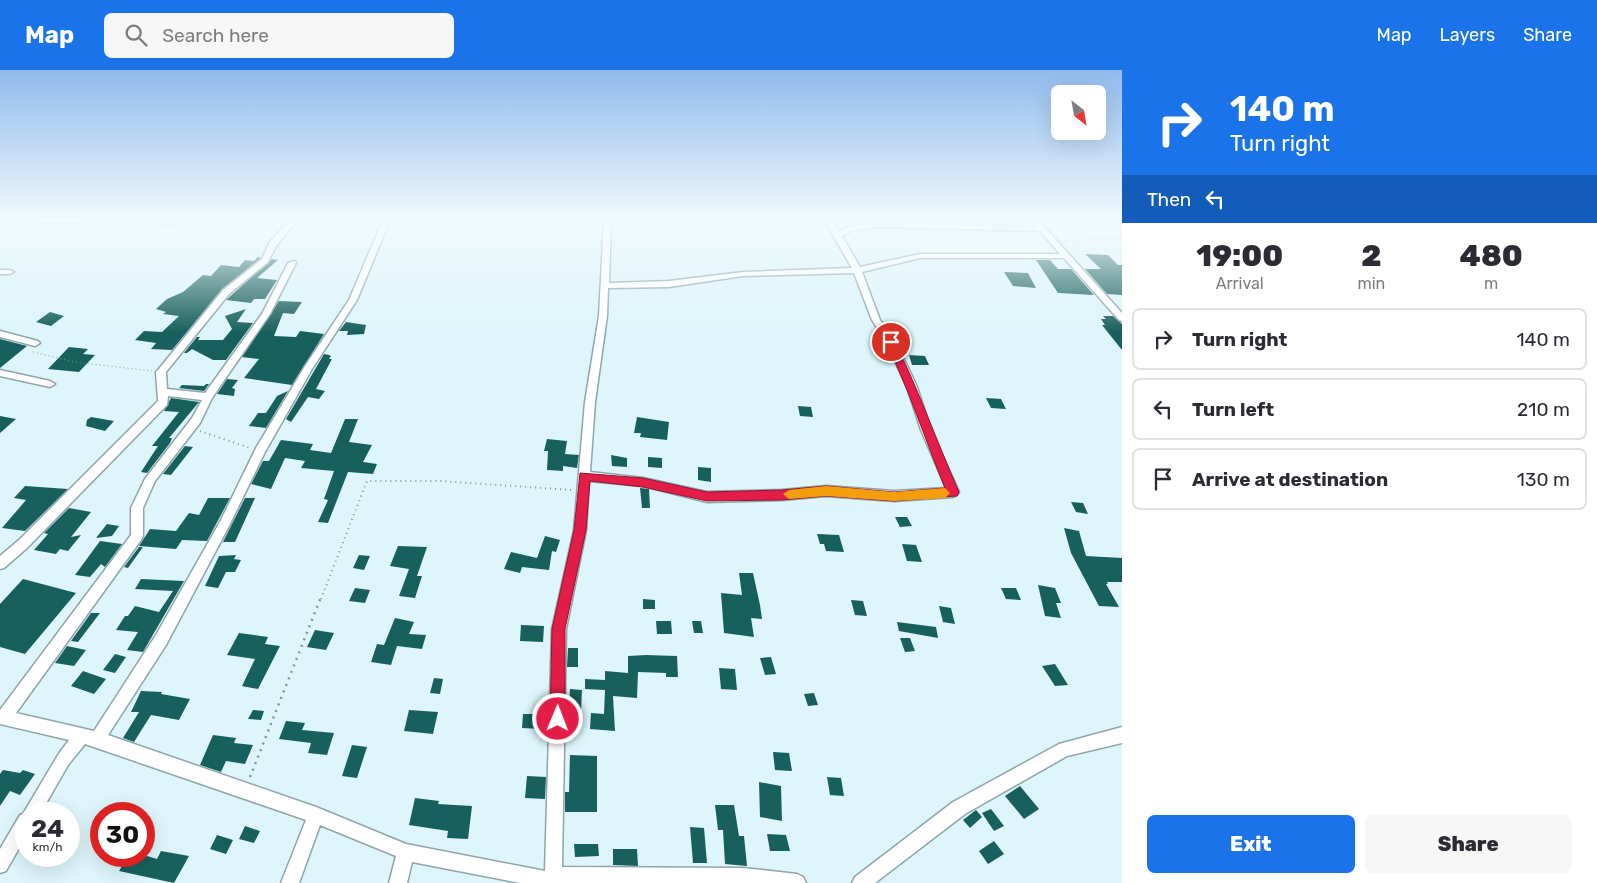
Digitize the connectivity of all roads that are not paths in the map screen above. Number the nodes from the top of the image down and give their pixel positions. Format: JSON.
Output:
{"nodes":[{"id":1,"x":266,"y":258,"type":"edge"},
{"id":2,"x":371,"y":258,"type":"edge"},
{"id":3,"x":605,"y":258,"type":"edge"},
{"id":4,"x":850,"y":258,"type":"edge"},
{"id":5,"x":912,"y":258,"type":"edge"},
{"id":6,"x":1069,"y":258,"type":"edge"},
{"id":7,"x":292,"y":263,"type":"dead end"},
{"id":8,"x":857,"y":270,"type":"junction"},
{"id":9,"x":0,"y":272,"type":"edge"},
{"id":10,"x":10,"y":272,"type":"dead end"},
{"id":11,"x":604,"y":286,"type":"junction"},
{"id":12,"x":1122,"y":318,"type":"edge"},
{"id":13,"x":0,"y":334,"type":"edge"},
{"id":14,"x":35,"y":343,"type":"road end"},
{"id":15,"x":0,"y":373,"type":"edge"},
{"id":16,"x":50,"y":384,"type":"dead end"},
{"id":17,"x":164,"y":392,"type":"junction"},
{"id":18,"x":208,"y":396,"type":"junction"},
{"id":19,"x":584,"y":483,"type":"junction"},
{"id":20,"x":0,"y":564,"type":"edge"},
{"id":21,"x":2,"y":717,"type":"edge"},
{"id":22,"x":1122,"y":735,"type":"edge"},
{"id":23,"x":89,"y":737,"type":"junction"},
{"id":24,"x":38,"y":802,"type":"edge"},
{"id":25,"x":316,"y":815,"type":"junction"},
{"id":26,"x":15,"y":840,"type":"edge"},
{"id":27,"x":406,"y":852,"type":"junction"},
{"id":28,"x":0,"y":865,"type":"edge"},
{"id":29,"x":553,"y":880,"type":"edge"},
{"id":30,"x":290,"y":883,"type":"edge"},
{"id":31,"x":398,"y":883,"type":"edge"},
{"id":32,"x":797,"y":883,"type":"edge"},
{"id":33,"x":861,"y":883,"type":"edge"}],
"edges":[{"from":1,"to":17,"type":"street"},
{"from":2,"to":23,"type":"street"},
{"from":3,"to":11,"type":"street"},
{"from":4,"to":8,"type":"street"},
{"from":5,"to":8,"type":"street"},
{"from":6,"to":12,"type":"street"},
{"from":7,"to":18,"type":"street"},
{"from":8,"to":11,"type":"street"},
{"from":8,"to":19,"type":"street"},
{"from":9,"to":10,"type":"street"},
{"from":11,"to":19,"type":"street"},
{"from":13,"to":14,"type":"street"},
{"from":15,"to":16,"type":"street"},
{"from":17,"to":18,"type":"street"},
{"from":17,"to":20,"type":"street"},
{"from":18,"to":21,"type":"street"},
{"from":19,"to":29,"type":"street"},
{"from":21,"to":23,"type":"street"},
{"from":22,"to":33,"type":"street"},
{"from":23,"to":24,"type":"street"},
{"from":23,"to":25,"type":"street"},
{"from":25,"to":27,"type":"street"},
{"from":25,"to":30,"type":"street"},
{"from":26,"to":28,"type":"street"},
{"from":27,"to":29,"type":"street"},
{"from":27,"to":31,"type":"street"},
{"from":29,"to":32,"type":"street"}]}
